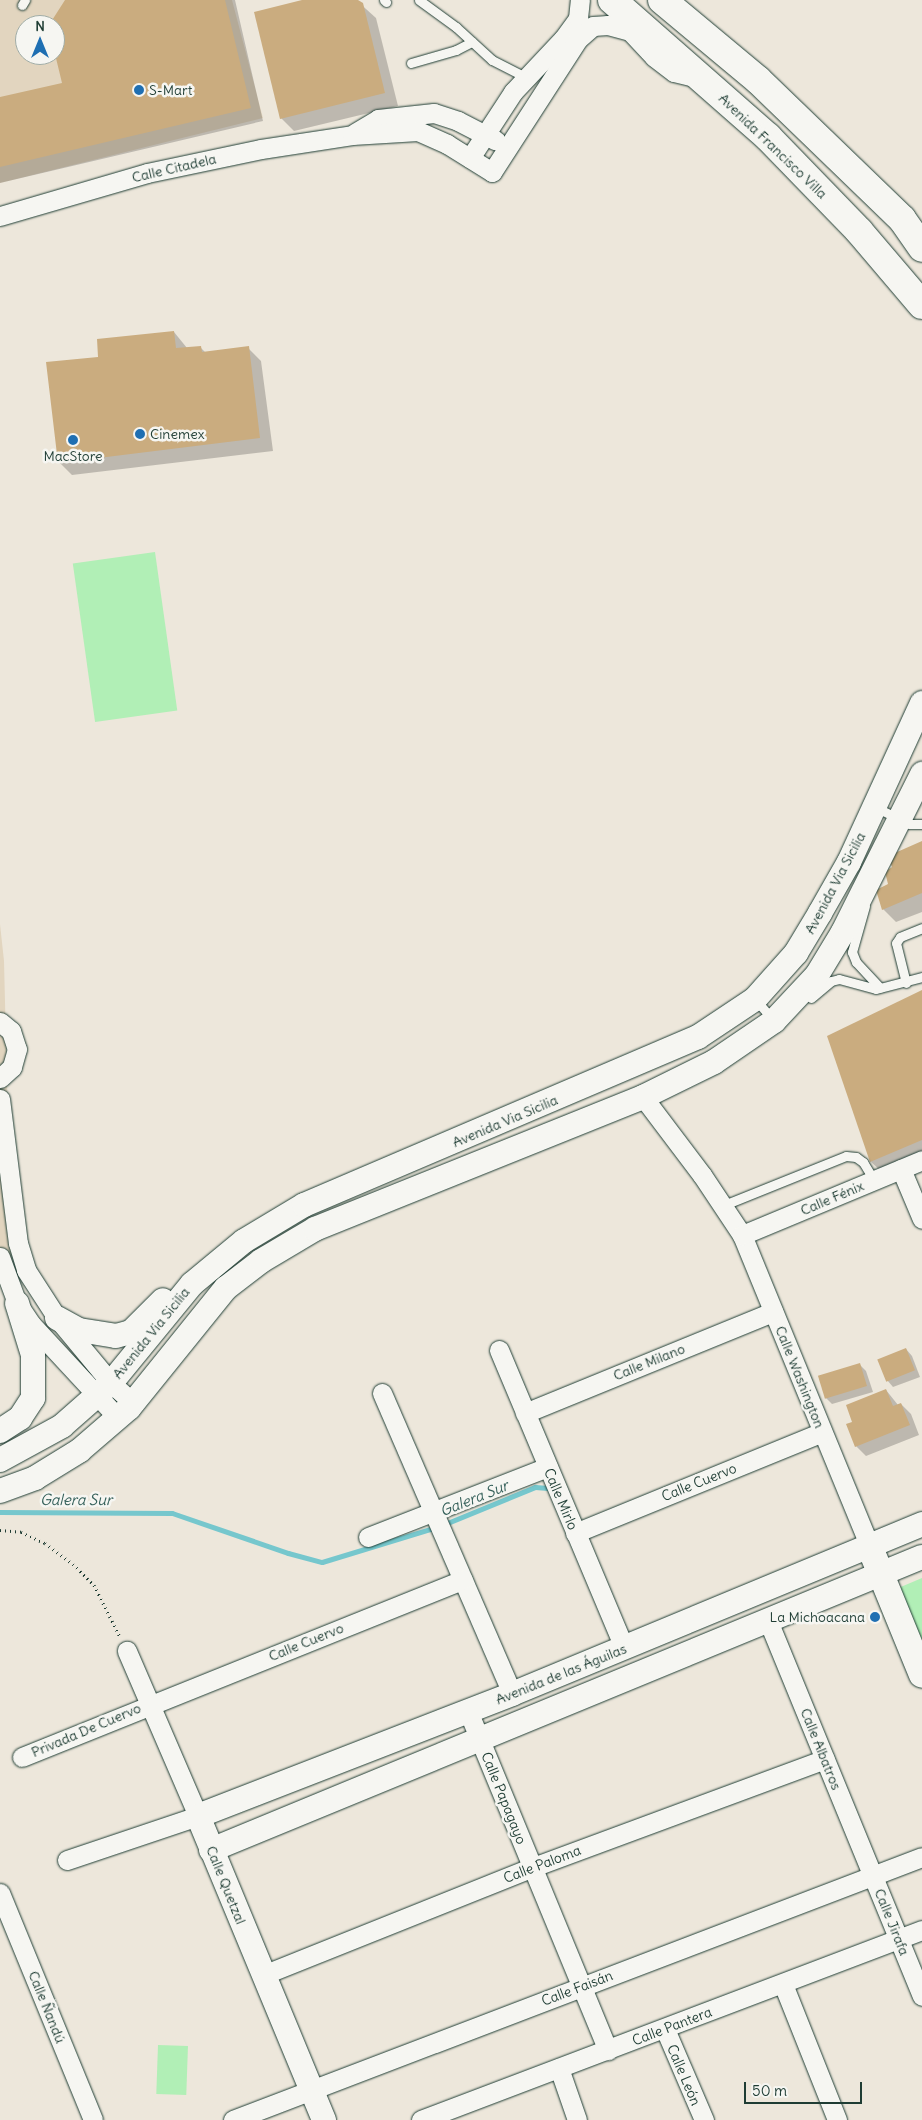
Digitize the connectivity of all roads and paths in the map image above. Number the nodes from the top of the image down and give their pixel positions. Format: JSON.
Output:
{"nodes":[{"id":1,"x":419,"y":0,"type":"edge"},
{"id":2,"x":580,"y":0,"type":"edge"},
{"id":3,"x":612,"y":0,"type":"edge"},
{"id":4,"x":662,"y":0,"type":"edge"},
{"id":5,"x":472,"y":42,"type":"junction"},
{"id":6,"x":411,"y":63,"type":"dead end"},
{"id":7,"x":526,"y":78,"type":"junction"},
{"id":8,"x":704,"y":79,"type":"junction"},
{"id":9,"x":518,"y":132,"type":"junction"},
{"id":10,"x":486,"y":134,"type":"junction"},
{"id":11,"x":352,"y":135,"type":"junction"},
{"id":12,"x":507,"y":149,"type":"junction"},
{"id":13,"x":470,"y":158,"type":"junction"},
{"id":14,"x":0,"y":216,"type":"edge"},
{"id":15,"x":922,"y":248,"type":"edge"},
{"id":16,"x":922,"y":305,"type":"edge"},
{"id":17,"x":922,"y":703,"type":"edge"},
{"id":18,"x":909,"y":781,"type":"edge"},
{"id":19,"x":875,"y":807,"type":"junction"},
{"id":20,"x":899,"y":819,"type":"junction"},
{"id":21,"x":922,"y":824,"type":"edge"},
{"id":22,"x":865,"y":892,"type":"junction"},
{"id":23,"x":922,"y":928,"type":"edge"},
{"id":24,"x":922,"y":977,"type":"edge"},
{"id":25,"x":906,"y":983,"type":"junction"},
{"id":26,"x":880,"y":988,"type":"junction"},
{"id":27,"x":755,"y":999,"type":"junction"},
{"id":28,"x":774,"y":1021,"type":"junction"},
{"id":29,"x":0,"y":1022,"type":"edge"},
{"id":30,"x":1,"y":1082,"type":"edge"},
{"id":31,"x":643,"y":1097,"type":"junction"},
{"id":32,"x":0,"y":1099,"type":"edge"},
{"id":33,"x":922,"y":1160,"type":"edge"},
{"id":34,"x":901,"y":1168,"type":"junction"},
{"id":35,"x":874,"y":1180,"type":"junction"},
{"id":36,"x":724,"y":1205,"type":"junction"},
{"id":37,"x":922,"y":1219,"type":"edge"},
{"id":38,"x":742,"y":1236,"type":"junction"},
{"id":39,"x":0,"y":1257,"type":"edge"},
{"id":40,"x":219,"y":1261,"type":"junction"},
{"id":41,"x":16,"y":1303,"type":"junction"},
{"id":42,"x":773,"y":1312,"type":"junction"},
{"id":43,"x":57,"y":1318,"type":"junction"},
{"id":44,"x":499,"y":1350,"type":"dead end"},
{"id":45,"x":103,"y":1390,"type":"junction"},
{"id":46,"x":382,"y":1393,"type":"dead end"},
{"id":47,"x":126,"y":1410,"type":"junction"},
{"id":48,"x":525,"y":1413,"type":"junction"},
{"id":49,"x":0,"y":1431,"type":"edge"},
{"id":50,"x":822,"y":1432,"type":"junction"},
{"id":51,"x":0,"y":1460,"type":"edge"},
{"id":52,"x":548,"y":1467,"type":"junction"},
{"id":53,"x":0,"y":1491,"type":"edge"},
{"id":54,"x":433,"y":1512,"type":"junction"},
{"id":55,"x":922,"y":1524,"type":"edge"},
{"id":56,"x":0,"y":1530,"type":"edge"},
{"id":57,"x":575,"y":1533,"type":"junction"},
{"id":58,"x":368,"y":1537,"type":"dead end"},
{"id":59,"x":869,"y":1545,"type":"junction"},
{"id":60,"x":922,"y":1558,"type":"edge"},
{"id":61,"x":881,"y":1574,"type":"junction"},
{"id":62,"x":462,"y":1580,"type":"junction"},
{"id":63,"x":768,"y":1623,"type":"junction"},
{"id":64,"x":624,"y":1648,"type":"junction"},
{"id":65,"x":127,"y":1651,"type":"joint"},
{"id":66,"x":922,"y":1675,"type":"edge"},
{"id":67,"x":512,"y":1694,"type":"junction"},
{"id":68,"x":149,"y":1703,"type":"junction"},
{"id":69,"x":468,"y":1711,"type":"junction"},
{"id":70,"x":479,"y":1737,"type":"junction"},
{"id":71,"x":22,"y":1757,"type":"dead end"},
{"id":72,"x":825,"y":1759,"type":"junction"},
{"id":73,"x":198,"y":1816,"type":"junction"},
{"id":74,"x":211,"y":1850,"type":"junction"},
{"id":75,"x":922,"y":1857,"type":"edge"},
{"id":76,"x":67,"y":1860,"type":"dead end"},
{"id":77,"x":533,"y":1867,"type":"junction"},
{"id":78,"x":873,"y":1875,"type":"junction"},
{"id":79,"x":0,"y":1893,"type":"edge"},
{"id":80,"x":922,"y":1930,"type":"edge"},
{"id":81,"x":899,"y":1939,"type":"junction"},
{"id":82,"x":263,"y":1975,"type":"junction"},
{"id":83,"x":783,"y":1984,"type":"junction"},
{"id":84,"x":582,"y":1987,"type":"junction"},
{"id":85,"x":922,"y":1996,"type":"edge"},
{"id":86,"x":665,"y":2030,"type":"junction"},
{"id":87,"x":608,"y":2050,"type":"junction"},
{"id":88,"x":559,"y":2068,"type":"junction"},
{"id":89,"x":310,"y":2088,"type":"junction"},
{"id":90,"x":93,"y":2120,"type":"edge"},
{"id":91,"x":233,"y":2120,"type":"edge"},
{"id":92,"x":324,"y":2120,"type":"edge"},
{"id":93,"x":422,"y":2120,"type":"edge"},
{"id":94,"x":577,"y":2120,"type":"edge"},
{"id":95,"x":704,"y":2120,"type":"edge"},
{"id":96,"x":837,"y":2120,"type":"edge"}],
"edges":[{"from":1,"to":5,"type":"lane"},
{"from":2,"to":7,"type":"street"},
{"from":3,"to":8,"type":"main road","name":"Avenida Francisco Villa"},
{"from":4,"to":15,"type":"main road"},
{"from":5,"to":6,"type":"lane"},
{"from":5,"to":7,"type":"lane"},
{"from":7,"to":9,"type":"street"},
{"from":7,"to":10,"type":"street"},
{"from":8,"to":9,"type":"street"},
{"from":8,"to":16,"type":"main road","name":"Avenida Francisco Villa"},
{"from":9,"to":12,"type":"street"},
{"from":10,"to":11,"type":"street"},
{"from":10,"to":12,"type":"street"},
{"from":10,"to":13,"type":"street"},
{"from":11,"to":13,"type":"street","name":"Calle Citadela"},
{"from":11,"to":14,"type":"street","name":"Calle Citadela"},
{"from":12,"to":13,"type":"street","name":"Calle Citadela"},
{"from":17,"to":18,"type":"street","name":"Avenida Via Sicilia"},
{"from":18,"to":19,"type":"street","name":"Avenida Via Sicilia"},
{"from":18,"to":20,"type":"street","name":"Avenida Via Sicilia"},
{"from":19,"to":20,"type":"lane"},
{"from":19,"to":27,"type":"street","name":"Avenida Via Sicilia"},
{"from":20,"to":21,"type":"lane"},
{"from":20,"to":22,"type":"street","name":"Avenida Via Sicilia"},
{"from":22,"to":26,"type":"lane"},
{"from":22,"to":28,"type":"street","name":"Avenida Via Sicilia"},
{"from":23,"to":25,"type":"lane"},
{"from":24,"to":25,"type":"lane"},
{"from":25,"to":26,"type":"lane"},
{"from":26,"to":28,"type":"lane"},
{"from":27,"to":28,"type":"lane"},
{"from":27,"to":40,"type":"street","name":"Avenida Via Sicilia"},
{"from":28,"to":31,"type":"street","name":"Avenida Via Sicilia"},
{"from":29,"to":30,"type":"street"},
{"from":31,"to":36,"type":"street","name":"Calle Washington"},
{"from":31,"to":47,"type":"street","name":"Avenida Via Sicilia"},
{"from":32,"to":43,"type":"street"},
{"from":33,"to":34,"type":"street","name":"Calle Fénix"},
{"from":34,"to":35,"type":"street","name":"Calle Fénix"},
{"from":34,"to":37,"type":"street"},
{"from":35,"to":36,"type":"lane"},
{"from":35,"to":38,"type":"street","name":"Calle Fénix"},
{"from":36,"to":38,"type":"street","name":"Calle Washington"},
{"from":38,"to":42,"type":"street","name":"Calle Washington"},
{"from":39,"to":41,"type":"street"},
{"from":40,"to":43,"type":"street"},
{"from":40,"to":45,"type":"street","name":"Avenida Via Sicilia"},
{"from":41,"to":45,"type":"street"},
{"from":41,"to":49,"type":"street"},
{"from":42,"to":48,"type":"street","name":"Calle Milano"},
{"from":42,"to":50,"type":"street","name":"Calle Washington"},
{"from":43,"to":45,"type":"street"},
{"from":44,"to":48,"type":"street","name":"Calle Mirlo"},
{"from":45,"to":47,"type":"street"},
{"from":45,"to":51,"type":"street","name":"Avenida Via Sicilia"},
{"from":46,"to":54,"type":"street"},
{"from":47,"to":53,"type":"street","name":"Avenida Via Sicilia"},
{"from":48,"to":52,"type":"street","name":"Calle Mirlo"},
{"from":50,"to":57,"type":"street","name":"Calle Cuervo"},
{"from":50,"to":59,"type":"street","name":"Calle Washington"},
{"from":52,"to":54,"type":"street"},
{"from":52,"to":57,"type":"street","name":"Calle Mirlo"},
{"from":54,"to":58,"type":"street"},
{"from":54,"to":62,"type":"street"},
{"from":55,"to":59,"type":"street","name":"Avenida de las Águilas"},
{"from":56,"to":65,"type":"path"},
{"from":57,"to":64,"type":"street","name":"Calle Mirlo"},
{"from":59,"to":61,"type":"main road","name":"Calle Washington"},
{"from":59,"to":64,"type":"street","name":"Avenida de las Águilas"},
{"from":60,"to":61,"type":"street","name":"Avenida de las Águilas"},
{"from":61,"to":63,"type":"street","name":"Avenida de las Águilas"},
{"from":61,"to":66,"type":"main road","name":"Calle Washington"},
{"from":62,"to":67,"type":"street"},
{"from":62,"to":68,"type":"street","name":"Calle Cuervo"},
{"from":63,"to":70,"type":"street","name":"Avenida de las Águilas"},
{"from":63,"to":72,"type":"street","name":"Calle Albatros"},
{"from":64,"to":67,"type":"street","name":"Avenida de las Águilas"},
{"from":65,"to":68,"type":"street","name":"Calle Quetzal"},
{"from":67,"to":69,"type":"street","name":"Avenida de las Águilas"},
{"from":68,"to":71,"type":"street","name":"Privada De Cuervo"},
{"from":68,"to":73,"type":"street","name":"Calle Quetzal"},
{"from":69,"to":70,"type":"street","name":"Calle Papagayo"},
{"from":69,"to":73,"type":"street","name":"Avenida de las Águilas"},
{"from":70,"to":74,"type":"street","name":"Avenida de las Águilas"},
{"from":70,"to":77,"type":"street","name":"Calle Papagayo"},
{"from":72,"to":77,"type":"street","name":"Calle Paloma"},
{"from":72,"to":78,"type":"street","name":"Calle Albatros"},
{"from":73,"to":74,"type":"street","name":"Calle Quetzal"},
{"from":73,"to":76,"type":"street"},
{"from":74,"to":82,"type":"street","name":"Calle Quetzal"},
{"from":75,"to":78,"type":"street","name":"Calle Faisán"},
{"from":77,"to":82,"type":"street","name":"Calle Paloma"},
{"from":77,"to":84,"type":"street","name":"Calle Papagayo"},
{"from":78,"to":81,"type":"street","name":"Calle Jirafa"},
{"from":78,"to":84,"type":"street","name":"Calle Faisán"},
{"from":79,"to":90,"type":"street","name":"Calle Ñandú"},
{"from":80,"to":81,"type":"street","name":"Calle Pantera"},
{"from":81,"to":83,"type":"street","name":"Calle Pantera"},
{"from":81,"to":85,"type":"street","name":"Calle Jirafa"},
{"from":82,"to":89,"type":"street","name":"Calle Quetzal"},
{"from":83,"to":86,"type":"street","name":"Calle Pantera"},
{"from":83,"to":96,"type":"street"},
{"from":84,"to":87,"type":"street","name":"Calle Papagayo"},
{"from":84,"to":89,"type":"street","name":"Calle Faisán"},
{"from":86,"to":87,"type":"street","name":"Calle Pantera"},
{"from":86,"to":95,"type":"street","name":"Calle León"},
{"from":87,"to":88,"type":"street","name":"Calle Pantera"},
{"from":88,"to":93,"type":"street","name":"Calle Pantera"},
{"from":88,"to":94,"type":"street"},
{"from":89,"to":91,"type":"street","name":"Calle Faisán"},
{"from":89,"to":92,"type":"street","name":"Calle Quetzal"}]}
